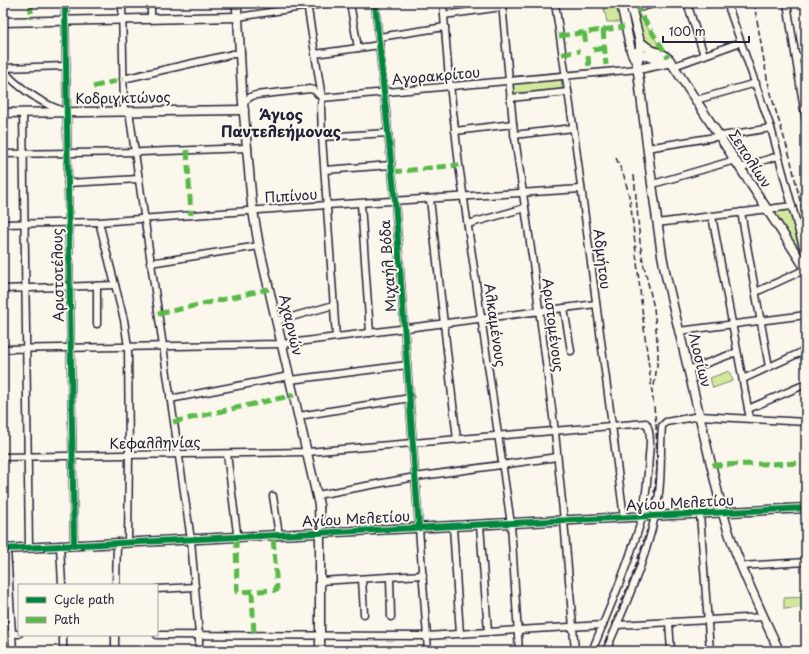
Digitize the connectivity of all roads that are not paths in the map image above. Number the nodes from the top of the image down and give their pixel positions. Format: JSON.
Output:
{"nodes":[{"id":1,"x":65,"y":3,"type":"edge"},
{"id":2,"x":122,"y":3,"type":"edge"},
{"id":3,"x":151,"y":3,"type":"edge"},
{"id":4,"x":236,"y":3,"type":"edge"},
{"id":5,"x":329,"y":3,"type":"edge"},
{"id":6,"x":350,"y":3,"type":"edge"},
{"id":7,"x":375,"y":3,"type":"edge"},
{"id":8,"x":443,"y":3,"type":"edge"},
{"id":9,"x":555,"y":3,"type":"edge"},
{"id":10,"x":621,"y":3,"type":"edge"},
{"id":11,"x":657,"y":3,"type":"edge"},
{"id":12,"x":687,"y":3,"type":"edge"},
{"id":13,"x":727,"y":3,"type":"edge"},
{"id":14,"x":787,"y":3,"type":"edge"},
{"id":15,"x":308,"y":5,"type":"edge"},
{"id":16,"x":502,"y":5,"type":"edge"},
{"id":17,"x":631,"y":6,"type":"edge"},
{"id":18,"x":444,"y":15,"type":"junction"},
{"id":19,"x":238,"y":17,"type":"junction"},
{"id":20,"x":122,"y":19,"type":"junction"},
{"id":21,"x":151,"y":19,"type":"junction"},
{"id":22,"x":65,"y":20,"type":"junction"},
{"id":23,"x":3,"y":22,"type":"edge"},
{"id":24,"x":445,"y":27,"type":"junction"},
{"id":25,"x":379,"y":37,"type":"junction"},
{"id":26,"x":640,"y":42,"type":"junction"},
{"id":27,"x":741,"y":42,"type":"junction"},
{"id":28,"x":380,"y":45,"type":"junction"},
{"id":29,"x":358,"y":48,"type":"junction"},
{"id":30,"x":632,"y":51,"type":"junction"},
{"id":31,"x":640,"y":53,"type":"junction"},
{"id":32,"x":241,"y":54,"type":"junction"},
{"id":33,"x":315,"y":54,"type":"junction"},
{"id":34,"x":704,"y":55,"type":"junction"},
{"id":35,"x":806,"y":56,"type":"edge"},
{"id":36,"x":796,"y":57,"type":"junction"},
{"id":37,"x":671,"y":64,"type":"junction"},
{"id":38,"x":66,"y":66,"type":"junction"},
{"id":39,"x":637,"y":66,"type":"junction"},
{"id":40,"x":3,"y":68,"type":"edge"},
{"id":41,"x":565,"y":75,"type":"junction"},
{"id":42,"x":123,"y":78,"type":"junction"},
{"id":43,"x":509,"y":81,"type":"junction"},
{"id":44,"x":756,"y":83,"type":"junction"},
{"id":45,"x":450,"y":86,"type":"junction"},
{"id":46,"x":385,"y":92,"type":"junction"},
{"id":47,"x":568,"y":92,"type":"junction"},
{"id":48,"x":322,"y":98,"type":"junction"},
{"id":49,"x":510,"y":98,"type":"junction"},
{"id":50,"x":696,"y":100,"type":"junction"},
{"id":51,"x":244,"y":106,"type":"junction"},
{"id":52,"x":126,"y":111,"type":"junction"},
{"id":53,"x":67,"y":112,"type":"junction"},
{"id":54,"x":3,"y":113,"type":"edge"},
{"id":55,"x":23,"y":113,"type":"junction"},
{"id":56,"x":806,"y":117,"type":"edge"},
{"id":57,"x":513,"y":124,"type":"junction"},
{"id":58,"x":573,"y":128,"type":"junction"},
{"id":59,"x":770,"y":128,"type":"junction"},
{"id":60,"x":455,"y":131,"type":"junction"},
{"id":61,"x":388,"y":133,"type":"junction"},
{"id":62,"x":514,"y":135,"type":"junction"},
{"id":63,"x":322,"y":137,"type":"junction"},
{"id":64,"x":720,"y":137,"type":"junction"},
{"id":65,"x":248,"y":148,"type":"junction"},
{"id":66,"x":647,"y":148,"type":"junction"},
{"id":67,"x":135,"y":152,"type":"junction"},
{"id":68,"x":68,"y":153,"type":"junction"},
{"id":69,"x":3,"y":154,"type":"edge"},
{"id":70,"x":24,"y":154,"type":"junction"},
{"id":71,"x":778,"y":156,"type":"junction"},
{"id":72,"x":738,"y":164,"type":"junction"},
{"id":73,"x":391,"y":165,"type":"junction"},
{"id":74,"x":325,"y":170,"type":"junction"},
{"id":75,"x":139,"y":179,"type":"junction"},
{"id":76,"x":68,"y":183,"type":"junction"},
{"id":77,"x":652,"y":184,"type":"junction"},
{"id":78,"x":581,"y":188,"type":"junction"},
{"id":79,"x":522,"y":193,"type":"junction"},
{"id":80,"x":464,"y":197,"type":"junction"},
{"id":81,"x":430,"y":199,"type":"junction"},
{"id":82,"x":395,"y":201,"type":"junction"},
{"id":83,"x":361,"y":204,"type":"junction"},
{"id":84,"x":327,"y":205,"type":"junction"},
{"id":85,"x":792,"y":206,"type":"junction"},
{"id":86,"x":525,"y":208,"type":"junction"},
{"id":87,"x":767,"y":209,"type":"junction"},
{"id":88,"x":253,"y":211,"type":"junction"},
{"id":89,"x":741,"y":212,"type":"junction"},
{"id":90,"x":712,"y":216,"type":"junction"},
{"id":91,"x":144,"y":219,"type":"junction"},
{"id":92,"x":99,"y":222,"type":"junction"},
{"id":93,"x":69,"y":223,"type":"junction"},
{"id":94,"x":657,"y":223,"type":"junction"},
{"id":95,"x":3,"y":224,"type":"edge"},
{"id":96,"x":25,"y":224,"type":"junction"},
{"id":97,"x":468,"y":224,"type":"junction"},
{"id":98,"x":259,"y":246,"type":"junction"},
{"id":99,"x":806,"y":258,"type":"edge"},
{"id":100,"x":150,"y":262,"type":"junction"},
{"id":101,"x":806,"y":269,"type":"edge"},
{"id":102,"x":96,"y":286,"type":"junction"},
{"id":103,"x":115,"y":286,"type":"junction"},
{"id":104,"x":70,"y":287,"type":"junction"},
{"id":105,"x":26,"y":288,"type":"junction"},
{"id":106,"x":3,"y":289,"type":"edge"},
{"id":107,"x":756,"y":292,"type":"junction"},
{"id":108,"x":596,"y":304,"type":"junction"},
{"id":109,"x":334,"y":305,"type":"junction"},
{"id":110,"x":564,"y":308,"type":"junction"},
{"id":111,"x":539,"y":311,"type":"junction"},
{"id":112,"x":806,"y":315,"type":"edge"},
{"id":113,"x":482,"y":318,"type":"junction"},
{"id":114,"x":277,"y":321,"type":"junction"},
{"id":115,"x":761,"y":321,"type":"junction"},
{"id":116,"x":444,"y":323,"type":"junction"},
{"id":117,"x":97,"y":324,"type":"dead end"},
{"id":118,"x":732,"y":324,"type":"junction"},
{"id":119,"x":404,"y":328,"type":"junction"},
{"id":120,"x":679,"y":331,"type":"junction"},
{"id":121,"x":370,"y":333,"type":"junction"},
{"id":122,"x":336,"y":337,"type":"junction"},
{"id":123,"x":282,"y":344,"type":"junction"},
{"id":124,"x":162,"y":346,"type":"junction"},
{"id":125,"x":128,"y":347,"type":"junction"},
{"id":126,"x":27,"y":348,"type":"junction"},
{"id":127,"x":71,"y":348,"type":"junction"},
{"id":128,"x":3,"y":349,"type":"edge"},
{"id":129,"x":806,"y":350,"type":"edge"},
{"id":130,"x":571,"y":351,"type":"dead end"},
{"id":131,"x":737,"y":352,"type":"junction"},
{"id":132,"x":407,"y":365,"type":"junction"},
{"id":133,"x":770,"y":367,"type":"junction"},
{"id":134,"x":688,"y":370,"type":"junction"},
{"id":135,"x":290,"y":378,"type":"junction"},
{"id":136,"x":743,"y":379,"type":"junction"},
{"id":137,"x":806,"y":384,"type":"edge"},
{"id":138,"x":410,"y":398,"type":"junction"},
{"id":139,"x":170,"y":399,"type":"junction"},
{"id":140,"x":748,"y":409,"type":"junction"},
{"id":141,"x":299,"y":416,"type":"junction"},
{"id":142,"x":700,"y":416,"type":"junction"},
{"id":143,"x":750,"y":419,"type":"junction"},
{"id":144,"x":806,"y":422,"type":"edge"},
{"id":145,"x":613,"y":427,"type":"junction"},
{"id":146,"x":555,"y":432,"type":"junction"},
{"id":147,"x":499,"y":436,"type":"junction"},
{"id":148,"x":457,"y":440,"type":"junction"},
{"id":149,"x":413,"y":444,"type":"junction"},
{"id":150,"x":307,"y":452,"type":"junction"},
{"id":151,"x":178,"y":454,"type":"junction"},
{"id":152,"x":227,"y":454,"type":"junction"},
{"id":153,"x":129,"y":455,"type":"junction"},
{"id":154,"x":28,"y":456,"type":"junction"},
{"id":155,"x":73,"y":456,"type":"junction"},
{"id":156,"x":3,"y":457,"type":"edge"},
{"id":157,"x":557,"y":457,"type":"junction"},
{"id":158,"x":503,"y":465,"type":"junction"},
{"id":159,"x":415,"y":477,"type":"junction"},
{"id":160,"x":317,"y":495,"type":"junction"},
{"id":161,"x":273,"y":496,"type":"dead end"},
{"id":162,"x":806,"y":508,"type":"edge"},
{"id":163,"x":723,"y":512,"type":"junction"},
{"id":164,"x":700,"y":514,"type":"junction"},
{"id":165,"x":655,"y":516,"type":"junction"},
{"id":166,"x":642,"y":517,"type":"junction"},
{"id":167,"x":624,"y":518,"type":"junction"},
{"id":168,"x":564,"y":521,"type":"junction"},
{"id":169,"x":511,"y":524,"type":"junction"},
{"id":170,"x":480,"y":525,"type":"junction"},
{"id":171,"x":453,"y":526,"type":"junction"},
{"id":172,"x":419,"y":528,"type":"junction"},
{"id":173,"x":320,"y":533,"type":"junction"},
{"id":174,"x":279,"y":535,"type":"junction"},
{"id":175,"x":236,"y":538,"type":"junction"},
{"id":176,"x":191,"y":540,"type":"junction"},
{"id":177,"x":128,"y":543,"type":"junction"},
{"id":178,"x":117,"y":544,"type":"junction"},
{"id":179,"x":60,"y":546,"type":"junction"},
{"id":180,"x":74,"y":546,"type":"junction"},
{"id":181,"x":29,"y":548,"type":"junction"},
{"id":182,"x":5,"y":549,"type":"edge"},
{"id":183,"x":806,"y":562,"type":"edge"},
{"id":184,"x":741,"y":566,"type":"junction"},
{"id":185,"x":423,"y":575,"type":"junction"},
{"id":186,"x":390,"y":577,"type":"junction"},
{"id":187,"x":362,"y":578,"type":"junction"},
{"id":188,"x":320,"y":581,"type":"junction"},
{"id":189,"x":62,"y":584,"type":"edge"},
{"id":190,"x":116,"y":584,"type":"edge"},
{"id":191,"x":195,"y":587,"type":"junction"},
{"id":192,"x":158,"y":589,"type":"edge"},
{"id":193,"x":364,"y":614,"type":"dead end"},
{"id":194,"x":391,"y":616,"type":"dead end"},
{"id":195,"x":764,"y":617,"type":"junction"},
{"id":196,"x":708,"y":620,"type":"junction"},
{"id":197,"x":669,"y":622,"type":"junction"},
{"id":198,"x":602,"y":625,"type":"junction"},
{"id":199,"x":617,"y":625,"type":"junction"},
{"id":200,"x":572,"y":626,"type":"junction"},
{"id":201,"x":518,"y":630,"type":"junction"},
{"id":202,"x":488,"y":632,"type":"junction"},
{"id":203,"x":3,"y":634,"type":"edge"},
{"id":204,"x":12,"y":634,"type":"junction"},
{"id":205,"x":18,"y":634,"type":"edge"},
{"id":206,"x":460,"y":634,"type":"junction"},
{"id":207,"x":158,"y":635,"type":"edge"},
{"id":208,"x":199,"y":635,"type":"junction"},
{"id":209,"x":63,"y":636,"type":"edge"},
{"id":210,"x":115,"y":636,"type":"edge"},
{"id":211,"x":320,"y":636,"type":"junction"},
{"id":212,"x":427,"y":636,"type":"junction"},
{"id":213,"x":13,"y":651,"type":"edge"},
{"id":214,"x":63,"y":651,"type":"edge"},
{"id":215,"x":115,"y":651,"type":"edge"},
{"id":216,"x":199,"y":651,"type":"edge"},
{"id":217,"x":320,"y":651,"type":"edge"},
{"id":218,"x":428,"y":651,"type":"edge"},
{"id":219,"x":519,"y":651,"type":"edge"},
{"id":220,"x":575,"y":651,"type":"edge"},
{"id":221,"x":592,"y":651,"type":"edge"},
{"id":222,"x":606,"y":651,"type":"edge"},
{"id":223,"x":671,"y":651,"type":"edge"},
{"id":224,"x":710,"y":651,"type":"edge"},
{"id":225,"x":779,"y":651,"type":"edge"}],
"edges":[{"from":1,"to":22,"type":"street","name":"Αριστοτέλους"},
{"from":2,"to":20,"type":"street"},
{"from":3,"to":21,"type":"street"},
{"from":4,"to":19,"type":"main road","name":"Αχαρνών"},
{"from":5,"to":15,"type":"street"},
{"from":6,"to":29,"type":"street"},
{"from":7,"to":25,"type":"street","name":"Μιχαήλ Βόδα"},
{"from":8,"to":18,"type":"street","name":"Αλκαμένους"},
{"from":9,"to":41,"type":"street","name":"Αδμήτου"},
{"from":10,"to":30,"type":"main road","name":"Λιοσίων"},
{"from":11,"to":17,"type":"street"},
{"from":12,"to":34,"type":"street"},
{"from":13,"to":27,"type":"street"},
{"from":14,"to":36,"type":"street"},
{"from":15,"to":19,"type":"street"},
{"from":15,"to":33,"type":"street"},
{"from":16,"to":18,"type":"street"},
{"from":16,"to":43,"type":"street","name":"Αριστομένους"},
{"from":17,"to":26,"type":"main road","name":"Λιοσίων"},
{"from":18,"to":24,"type":"street","name":"Αλκαμένους"},
{"from":19,"to":21,"type":"main road"},
{"from":19,"to":32,"type":"main road","name":"Αχαρνών"},
{"from":20,"to":21,"type":"main road"},
{"from":20,"to":22,"type":"main road"},
{"from":20,"to":42,"type":"street"},
{"from":22,"to":23,"type":"main road"},
{"from":22,"to":38,"type":"street","name":"Αριστοτέλους"},
{"from":24,"to":25,"type":"street"},
{"from":24,"to":45,"type":"street","name":"Αλκαμένους"},
{"from":25,"to":28,"type":"street","name":"Μιχαήλ Βόδα"},
{"from":26,"to":31,"type":"main road","name":"Λιοσίων"},
{"from":26,"to":37,"type":"main road","name":"Σεπολίων"},
{"from":27,"to":34,"type":"street"},
{"from":27,"to":44,"type":"street"},
{"from":28,"to":29,"type":"street"},
{"from":28,"to":46,"type":"street","name":"Μιχαήλ Βόδα"},
{"from":29,"to":33,"type":"street"},
{"from":30,"to":31,"type":"main road"},
{"from":30,"to":39,"type":"main road","name":"Λιοσίων"},
{"from":31,"to":37,"type":"main road"},
{"from":31,"to":39,"type":"main road","name":"Λιοσίων"},
{"from":32,"to":42,"type":"street"},
{"from":32,"to":51,"type":"main road","name":"Αχαρνών"},
{"from":33,"to":48,"type":"street"},
{"from":34,"to":37,"type":"street"},
{"from":35,"to":36,"type":"street"},
{"from":36,"to":56,"type":"street"},
{"from":37,"to":39,"type":"main road"},
{"from":37,"to":50,"type":"main road","name":"Σεπολίων"},
{"from":38,"to":40,"type":"street"},
{"from":38,"to":53,"type":"street","name":"Αριστοτέλους"},
{"from":39,"to":41,"type":"street","name":"Αγορακρίτου"},
{"from":39,"to":66,"type":"main road","name":"Λιοσίων"},
{"from":40,"to":53,"type":"street"},
{"from":41,"to":43,"type":"street","name":"Αγορακρίτου"},
{"from":41,"to":47,"type":"street","name":"Αδμήτου"},
{"from":42,"to":52,"type":"street"},
{"from":43,"to":45,"type":"street","name":"Αγορακρίτου"},
{"from":43,"to":49,"type":"street","name":"Αριστομένους"},
{"from":44,"to":50,"type":"street"},
{"from":44,"to":59,"type":"street"},
{"from":45,"to":46,"type":"street","name":"Αγορακρίτου"},
{"from":45,"to":60,"type":"street","name":"Αλκαμένους"},
{"from":46,"to":48,"type":"street","name":"Αγορακρίτου"},
{"from":46,"to":61,"type":"street","name":"Μιχαήλ Βόδα"},
{"from":47,"to":49,"type":"street"},
{"from":47,"to":58,"type":"street","name":"Αδμήτου"},
{"from":48,"to":51,"type":"street"},
{"from":48,"to":63,"type":"street"},
{"from":49,"to":57,"type":"street","name":"Αριστομένους"},
{"from":50,"to":64,"type":"main road","name":"Σεπολίων"},
{"from":51,"to":52,"type":"main road","name":"Κοδριγκτώνος"},
{"from":51,"to":65,"type":"main road","name":"Αχαρνών"},
{"from":52,"to":53,"type":"main road","name":"Κοδριγκτώνος"},
{"from":52,"to":67,"type":"street"},
{"from":53,"to":55,"type":"main road","name":"Κοδριγκτώνος"},
{"from":53,"to":68,"type":"street","name":"Αριστοτέλους"},
{"from":54,"to":55,"type":"main road","name":"Κοδριγκτώνος"},
{"from":55,"to":70,"type":"street"},
{"from":57,"to":60,"type":"street"},
{"from":57,"to":62,"type":"street","name":"Αριστομένους"},
{"from":58,"to":62,"type":"street"},
{"from":58,"to":78,"type":"street","name":"Αδμήτου"},
{"from":59,"to":64,"type":"street"},
{"from":59,"to":71,"type":"street"},
{"from":60,"to":80,"type":"street","name":"Αλκαμένους"},
{"from":61,"to":63,"type":"street"},
{"from":61,"to":73,"type":"street","name":"Μιχαήλ Βόδα"},
{"from":62,"to":79,"type":"street","name":"Αριστομένους"},
{"from":63,"to":74,"type":"street"},
{"from":64,"to":66,"type":"street"},
{"from":64,"to":72,"type":"main road","name":"Σεπολίων"},
{"from":65,"to":67,"type":"street"},
{"from":65,"to":88,"type":"main road","name":"Αχαρνών"},
{"from":66,"to":77,"type":"main road","name":"Λιοσίων"},
{"from":67,"to":68,"type":"street"},
{"from":67,"to":75,"type":"street"},
{"from":68,"to":70,"type":"street"},
{"from":68,"to":76,"type":"street","name":"Αριστοτέλους"},
{"from":69,"to":70,"type":"street"},
{"from":70,"to":96,"type":"street"},
{"from":71,"to":72,"type":"street"},
{"from":71,"to":85,"type":"street"},
{"from":72,"to":77,"type":"street"},
{"from":72,"to":87,"type":"main road","name":"Σεπολίων"},
{"from":73,"to":74,"type":"street"},
{"from":73,"to":82,"type":"street","name":"Μιχαήλ Βόδα"},
{"from":74,"to":84,"type":"street"},
{"from":75,"to":76,"type":"street"},
{"from":75,"to":91,"type":"street"},
{"from":76,"to":93,"type":"street","name":"Αριστοτέλους"},
{"from":77,"to":94,"type":"main road","name":"Λιοσίων"},
{"from":78,"to":79,"type":"street","name":"Πιπίνου"},
{"from":78,"to":108,"type":"street","name":"Αδμήτου"},
{"from":79,"to":80,"type":"street","name":"Πιπίνου"},
{"from":79,"to":86,"type":"street","name":"Αριστομένους"},
{"from":80,"to":81,"type":"street","name":"Πιπίνου"},
{"from":80,"to":97,"type":"street","name":"Αλκαμένους"},
{"from":81,"to":82,"type":"street","name":"Πιπίνου"},
{"from":81,"to":116,"type":"street"},
{"from":82,"to":83,"type":"street","name":"Πιπίνου"},
{"from":82,"to":119,"type":"street","name":"Μιχαήλ Βόδα"},
{"from":83,"to":84,"type":"street","name":"Πιπίνου"},
{"from":83,"to":121,"type":"street"},
{"from":84,"to":88,"type":"street","name":"Πιπίνου"},
{"from":84,"to":109,"type":"street"},
{"from":85,"to":87,"type":"street"},
{"from":85,"to":99,"type":"street"},
{"from":86,"to":97,"type":"street"},
{"from":86,"to":111,"type":"street","name":"Αριστομένους"},
{"from":87,"to":89,"type":"street"},
{"from":87,"to":101,"type":"main road","name":"Σεπολίων"},
{"from":88,"to":91,"type":"street","name":"Πιπίνου"},
{"from":88,"to":98,"type":"main road","name":"Αχαρνών"},
{"from":89,"to":90,"type":"street"},
{"from":89,"to":107,"type":"street"},
{"from":90,"to":94,"type":"street"},
{"from":90,"to":118,"type":"street"},
{"from":91,"to":92,"type":"street","name":"Πιπίνου"},
{"from":91,"to":100,"type":"street"},
{"from":92,"to":93,"type":"street","name":"Πιπίνου"},
{"from":92,"to":103,"type":"street"},
{"from":93,"to":96,"type":"street","name":"Πιπίνου"},
{"from":93,"to":104,"type":"street","name":"Αριστοτέλους"},
{"from":94,"to":120,"type":"main road","name":"Λιοσίων"},
{"from":95,"to":96,"type":"street","name":"Πιπίνου"},
{"from":96,"to":105,"type":"street"},
{"from":97,"to":113,"type":"street","name":"Αλκαμένους"},
{"from":98,"to":100,"type":"street"},
{"from":98,"to":114,"type":"main road","name":"Αχαρνών"},
{"from":100,"to":124,"type":"street"},
{"from":101,"to":107,"type":"street"},
{"from":102,"to":103,"type":"street"},
{"from":102,"to":104,"type":"street"},
{"from":102,"to":117,"type":"street"},
{"from":103,"to":125,"type":"street"},
{"from":104,"to":105,"type":"street"},
{"from":104,"to":127,"type":"street","name":"Αριστοτέλους"},
{"from":105,"to":106,"type":"street"},
{"from":105,"to":126,"type":"street"},
{"from":107,"to":115,"type":"street"},
{"from":108,"to":110,"type":"street"},
{"from":108,"to":145,"type":"street","name":"Αδμήτου"},
{"from":109,"to":114,"type":"street"},
{"from":109,"to":122,"type":"street"},
{"from":110,"to":111,"type":"street"},
{"from":110,"to":130,"type":"street"},
{"from":111,"to":113,"type":"street"},
{"from":111,"to":146,"type":"street","name":"Αριστομένους"},
{"from":112,"to":115,"type":"street"},
{"from":113,"to":116,"type":"street"},
{"from":113,"to":147,"type":"street","name":"Αλκαμένους"},
{"from":114,"to":123,"type":"main road","name":"Αχαρνών"},
{"from":115,"to":118,"type":"street"},
{"from":115,"to":133,"type":"street"},
{"from":116,"to":119,"type":"street"},
{"from":116,"to":148,"type":"street"},
{"from":118,"to":120,"type":"street"},
{"from":118,"to":131,"type":"street"},
{"from":119,"to":121,"type":"street"},
{"from":119,"to":132,"type":"street","name":"Μιχαήλ Βόδα"},
{"from":120,"to":134,"type":"main road","name":"Λιοσίων"},
{"from":121,"to":122,"type":"street"},
{"from":122,"to":123,"type":"street"},
{"from":123,"to":124,"type":"street"},
{"from":123,"to":135,"type":"main road","name":"Αχαρνών"},
{"from":124,"to":125,"type":"street"},
{"from":124,"to":139,"type":"street"},
{"from":125,"to":127,"type":"street"},
{"from":125,"to":153,"type":"street"},
{"from":126,"to":127,"type":"street"},
{"from":126,"to":128,"type":"street"},
{"from":126,"to":154,"type":"street"},
{"from":127,"to":155,"type":"street","name":"Αριστοτέλους"},
{"from":129,"to":133,"type":"street"},
{"from":131,"to":134,"type":"street"},
{"from":131,"to":136,"type":"street"},
{"from":132,"to":135,"type":"street"},
{"from":132,"to":138,"type":"street","name":"Μιχαήλ Βόδα"},
{"from":133,"to":136,"type":"street"},
{"from":134,"to":142,"type":"main road","name":"Λιοσίων"},
{"from":135,"to":139,"type":"street"},
{"from":135,"to":141,"type":"main road","name":"Αχαρνών"},
{"from":136,"to":140,"type":"street"},
{"from":137,"to":140,"type":"street"},
{"from":138,"to":141,"type":"street"},
{"from":138,"to":149,"type":"street","name":"Μιχαήλ Βόδα"},
{"from":139,"to":151,"type":"street"},
{"from":140,"to":143,"type":"street"},
{"from":141,"to":150,"type":"main road","name":"Αχαρνών"},
{"from":142,"to":143,"type":"street"},
{"from":142,"to":163,"type":"main road","name":"Λιοσίων"},
{"from":142,"to":165,"type":"street"},
{"from":143,"to":144,"type":"street"},
{"from":145,"to":146,"type":"street","name":"Κεφαλληνίας"},
{"from":145,"to":166,"type":"street","name":"Κεφαλληνίας"},
{"from":145,"to":167,"type":"street","name":"Αδμήτου"},
{"from":146,"to":147,"type":"street","name":"Κεφαλληνίας"},
{"from":146,"to":157,"type":"street","name":"Αριστομένους"},
{"from":147,"to":148,"type":"street","name":"Κεφαλληνίας"},
{"from":147,"to":158,"type":"street","name":"Αλκαμένους"},
{"from":148,"to":149,"type":"street","name":"Κεφαλληνίας"},
{"from":149,"to":150,"type":"street","name":"Κεφαλληνίας"},
{"from":149,"to":159,"type":"street","name":"Μιχαήλ Βόδα"},
{"from":150,"to":152,"type":"street","name":"Κεφαλληνίας"},
{"from":150,"to":160,"type":"main road","name":"Αχαρνών"},
{"from":151,"to":152,"type":"street","name":"Κεφαλληνίας"},
{"from":151,"to":153,"type":"street","name":"Κεφαλληνίας"},
{"from":151,"to":176,"type":"street"},
{"from":152,"to":175,"type":"street"},
{"from":153,"to":155,"type":"street","name":"Κεφαλληνίας"},
{"from":153,"to":177,"type":"street"},
{"from":154,"to":155,"type":"street","name":"Κεφαλληνίας"},
{"from":154,"to":156,"type":"street","name":"Κεφαλληνίας"},
{"from":154,"to":181,"type":"street"},
{"from":155,"to":180,"type":"street","name":"Αριστοτέλους"},
{"from":157,"to":158,"type":"street"},
{"from":157,"to":168,"type":"street","name":"Αριστομένους"},
{"from":158,"to":159,"type":"street"},
{"from":158,"to":169,"type":"street","name":"Αλκαμένους"},
{"from":159,"to":160,"type":"street"},
{"from":159,"to":172,"type":"street","name":"Μιχαήλ Βόδα"},
{"from":160,"to":173,"type":"main road","name":"Αχαρνών"},
{"from":161,"to":174,"type":"street"},
{"from":162,"to":163,"type":"main road","name":"Αγίου Μελετίου"},
{"from":163,"to":164,"type":"main road","name":"Αγίου Μελετίου"},
{"from":163,"to":184,"type":"main road","name":"Λιοσίων"},
{"from":164,"to":165,"type":"main road","name":"Αγίου Μελετίου"},
{"from":164,"to":196,"type":"street"},
{"from":165,"to":166,"type":"main road","name":"Αγίου Μελετίου"},
{"from":165,"to":199,"type":"street"},
{"from":166,"to":167,"type":"main road","name":"Αγίου Μελετίου"},
{"from":166,"to":198,"type":"street"},
{"from":167,"to":168,"type":"main road","name":"Αγίου Μελετίου"},
{"from":168,"to":169,"type":"main road","name":"Αγίου Μελετίου"},
{"from":168,"to":200,"type":"street","name":"Αριστομένους"},
{"from":169,"to":170,"type":"main road","name":"Αγίου Μελετίου"},
{"from":169,"to":201,"type":"street","name":"Αλκαμένους"},
{"from":170,"to":171,"type":"main road","name":"Αγίου Μελετίου"},
{"from":170,"to":202,"type":"street"},
{"from":171,"to":172,"type":"main road","name":"Αγίου Μελετίου"},
{"from":171,"to":206,"type":"street"},
{"from":172,"to":173,"type":"main road","name":"Αγίου Μελετίου"},
{"from":172,"to":185,"type":"street","name":"Μιχαήλ Βόδα"},
{"from":173,"to":174,"type":"main road","name":"Αγίου Μελετίου"},
{"from":173,"to":188,"type":"main road","name":"Αχαρνών"},
{"from":174,"to":175,"type":"main road","name":"Αγίου Μελετίου"},
{"from":175,"to":176,"type":"main road","name":"Αγίου Μελετίου"},
{"from":176,"to":177,"type":"main road","name":"Αγίου Μελετίου"},
{"from":176,"to":191,"type":"street"},
{"from":177,"to":178,"type":"main road","name":"Αγίου Μελετίου"},
{"from":178,"to":180,"type":"main road","name":"Αγίου Μελετίου"},
{"from":178,"to":190,"type":"street"},
{"from":179,"to":180,"type":"main road","name":"Αγίου Μελετίου"},
{"from":179,"to":181,"type":"main road","name":"Αγίου Μελετίου"},
{"from":179,"to":189,"type":"street"},
{"from":181,"to":182,"type":"main road","name":"Αγίου Μελετίου"},
{"from":182,"to":204,"type":"street"},
{"from":183,"to":184,"type":"street"},
{"from":184,"to":195,"type":"main road","name":"Λιοσίων"},
{"from":185,"to":186,"type":"street"},
{"from":185,"to":212,"type":"street","name":"Μιχαήλ Βόδα"},
{"from":186,"to":187,"type":"street"},
{"from":186,"to":194,"type":"street"},
{"from":187,"to":188,"type":"street"},
{"from":187,"to":193,"type":"street"},
{"from":188,"to":211,"type":"main road","name":"Αχαρνών"},
{"from":191,"to":192,"type":"street"},
{"from":191,"to":208,"type":"street"},
{"from":195,"to":196,"type":"street"},
{"from":195,"to":225,"type":"main road","name":"Λιοσίων"},
{"from":196,"to":197,"type":"street"},
{"from":196,"to":224,"type":"street"},
{"from":197,"to":199,"type":"street"},
{"from":197,"to":223,"type":"street"},
{"from":198,"to":200,"type":"street"},
{"from":198,"to":221,"type":"street"},
{"from":199,"to":222,"type":"street"},
{"from":200,"to":201,"type":"street"},
{"from":200,"to":220,"type":"street","name":"Αριστομένους"},
{"from":201,"to":202,"type":"street"},
{"from":201,"to":219,"type":"street","name":"Αλκαμένους"},
{"from":202,"to":206,"type":"street"},
{"from":203,"to":204,"type":"street"},
{"from":204,"to":205,"type":"street"},
{"from":204,"to":213,"type":"street"},
{"from":206,"to":212,"type":"street"},
{"from":207,"to":208,"type":"street"},
{"from":208,"to":211,"type":"street"},
{"from":208,"to":216,"type":"street"},
{"from":209,"to":214,"type":"street"},
{"from":210,"to":215,"type":"street"},
{"from":211,"to":212,"type":"street"},
{"from":211,"to":217,"type":"main road","name":"Αχαρνών"},
{"from":212,"to":218,"type":"street","name":"Μιχαήλ Βόδα"}]}
